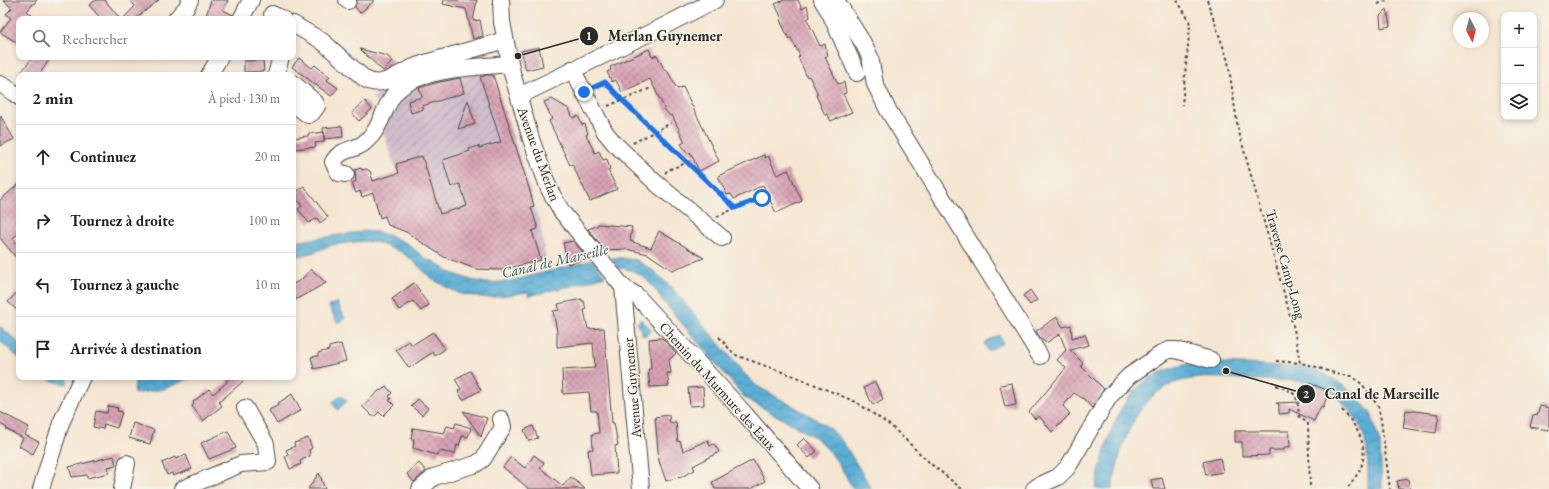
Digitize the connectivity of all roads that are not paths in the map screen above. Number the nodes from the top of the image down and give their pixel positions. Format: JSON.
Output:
{"nodes":[{"id":1,"x":190,"y":0,"type":"edge"},
{"id":2,"x":251,"y":0,"type":"edge"},
{"id":3,"x":501,"y":0,"type":"edge"},
{"id":4,"x":715,"y":0,"type":"edge"},
{"id":5,"x":822,"y":0,"type":"edge"},
{"id":6,"x":836,"y":0,"type":"edge"},
{"id":7,"x":179,"y":16,"type":"edge"},
{"id":8,"x":243,"y":16,"type":"edge"},
{"id":9,"x":296,"y":26,"type":"edge"},
{"id":10,"x":506,"y":40,"type":"junction"},
{"id":11,"x":218,"y":60,"type":"edge"},
{"id":12,"x":510,"y":64,"type":"junction"},
{"id":13,"x":572,"y":69,"type":"junction"},
{"id":14,"x":211,"y":72,"type":"edge"},
{"id":15,"x":857,"y":73,"type":"dead end"},
{"id":16,"x":0,"y":84,"type":"edge"},
{"id":17,"x":296,"y":86,"type":"edge"},
{"id":18,"x":16,"y":95,"type":"edge"},
{"id":19,"x":519,"y":96,"type":"junction"},
{"id":20,"x":296,"y":106,"type":"edge"},
{"id":21,"x":346,"y":174,"type":"dead end"},
{"id":22,"x":722,"y":238,"type":"dead end"},
{"id":23,"x":619,"y":281,"type":"junction"},
{"id":24,"x":1040,"y":356,"type":"dead end"},
{"id":25,"x":1211,"y":360,"type":"dead end"},
{"id":26,"x":81,"y":380,"type":"edge"},
{"id":27,"x":245,"y":408,"type":"dead end"},
{"id":28,"x":501,"y":419,"type":"dead end"},
{"id":29,"x":127,"y":462,"type":"dead end"},
{"id":30,"x":41,"y":489,"type":"edge"},
{"id":31,"x":122,"y":489,"type":"edge"},
{"id":32,"x":182,"y":489,"type":"edge"},
{"id":33,"x":420,"y":489,"type":"edge"},
{"id":34,"x":641,"y":489,"type":"edge"},
{"id":35,"x":810,"y":489,"type":"edge"},
{"id":36,"x":1034,"y":489,"type":"edge"}],
"edges":[{"from":1,"to":7,"type":"street"},
{"from":2,"to":8,"type":"street"},
{"from":3,"to":10,"type":"street","name":"Avenue du Merlan"},
{"from":4,"to":13,"type":"street"},
{"from":5,"to":15,"type":"street"},
{"from":6,"to":24,"type":"street"},
{"from":9,"to":10,"type":"street"},
{"from":10,"to":12,"type":"street","name":"Avenue du Merlan"},
{"from":11,"to":14,"type":"street"},
{"from":12,"to":19,"type":"street","name":"Avenue du Merlan"},
{"from":12,"to":21,"type":"street"},
{"from":13,"to":19,"type":"street"},
{"from":13,"to":22,"type":"street"},
{"from":16,"to":18,"type":"street"},
{"from":17,"to":20,"type":"street"},
{"from":19,"to":23,"type":"street","name":"Avenue du Merlan"},
{"from":23,"to":34,"type":"street","name":"Avenue Guynemer"},
{"from":23,"to":35,"type":"street","name":"Chemin du Murmure des Eaux"},
{"from":25,"to":36,"type":"street"},
{"from":26,"to":30,"type":"street"},
{"from":27,"to":32,"type":"street"},
{"from":28,"to":33,"type":"street"},
{"from":29,"to":31,"type":"street"}]}
